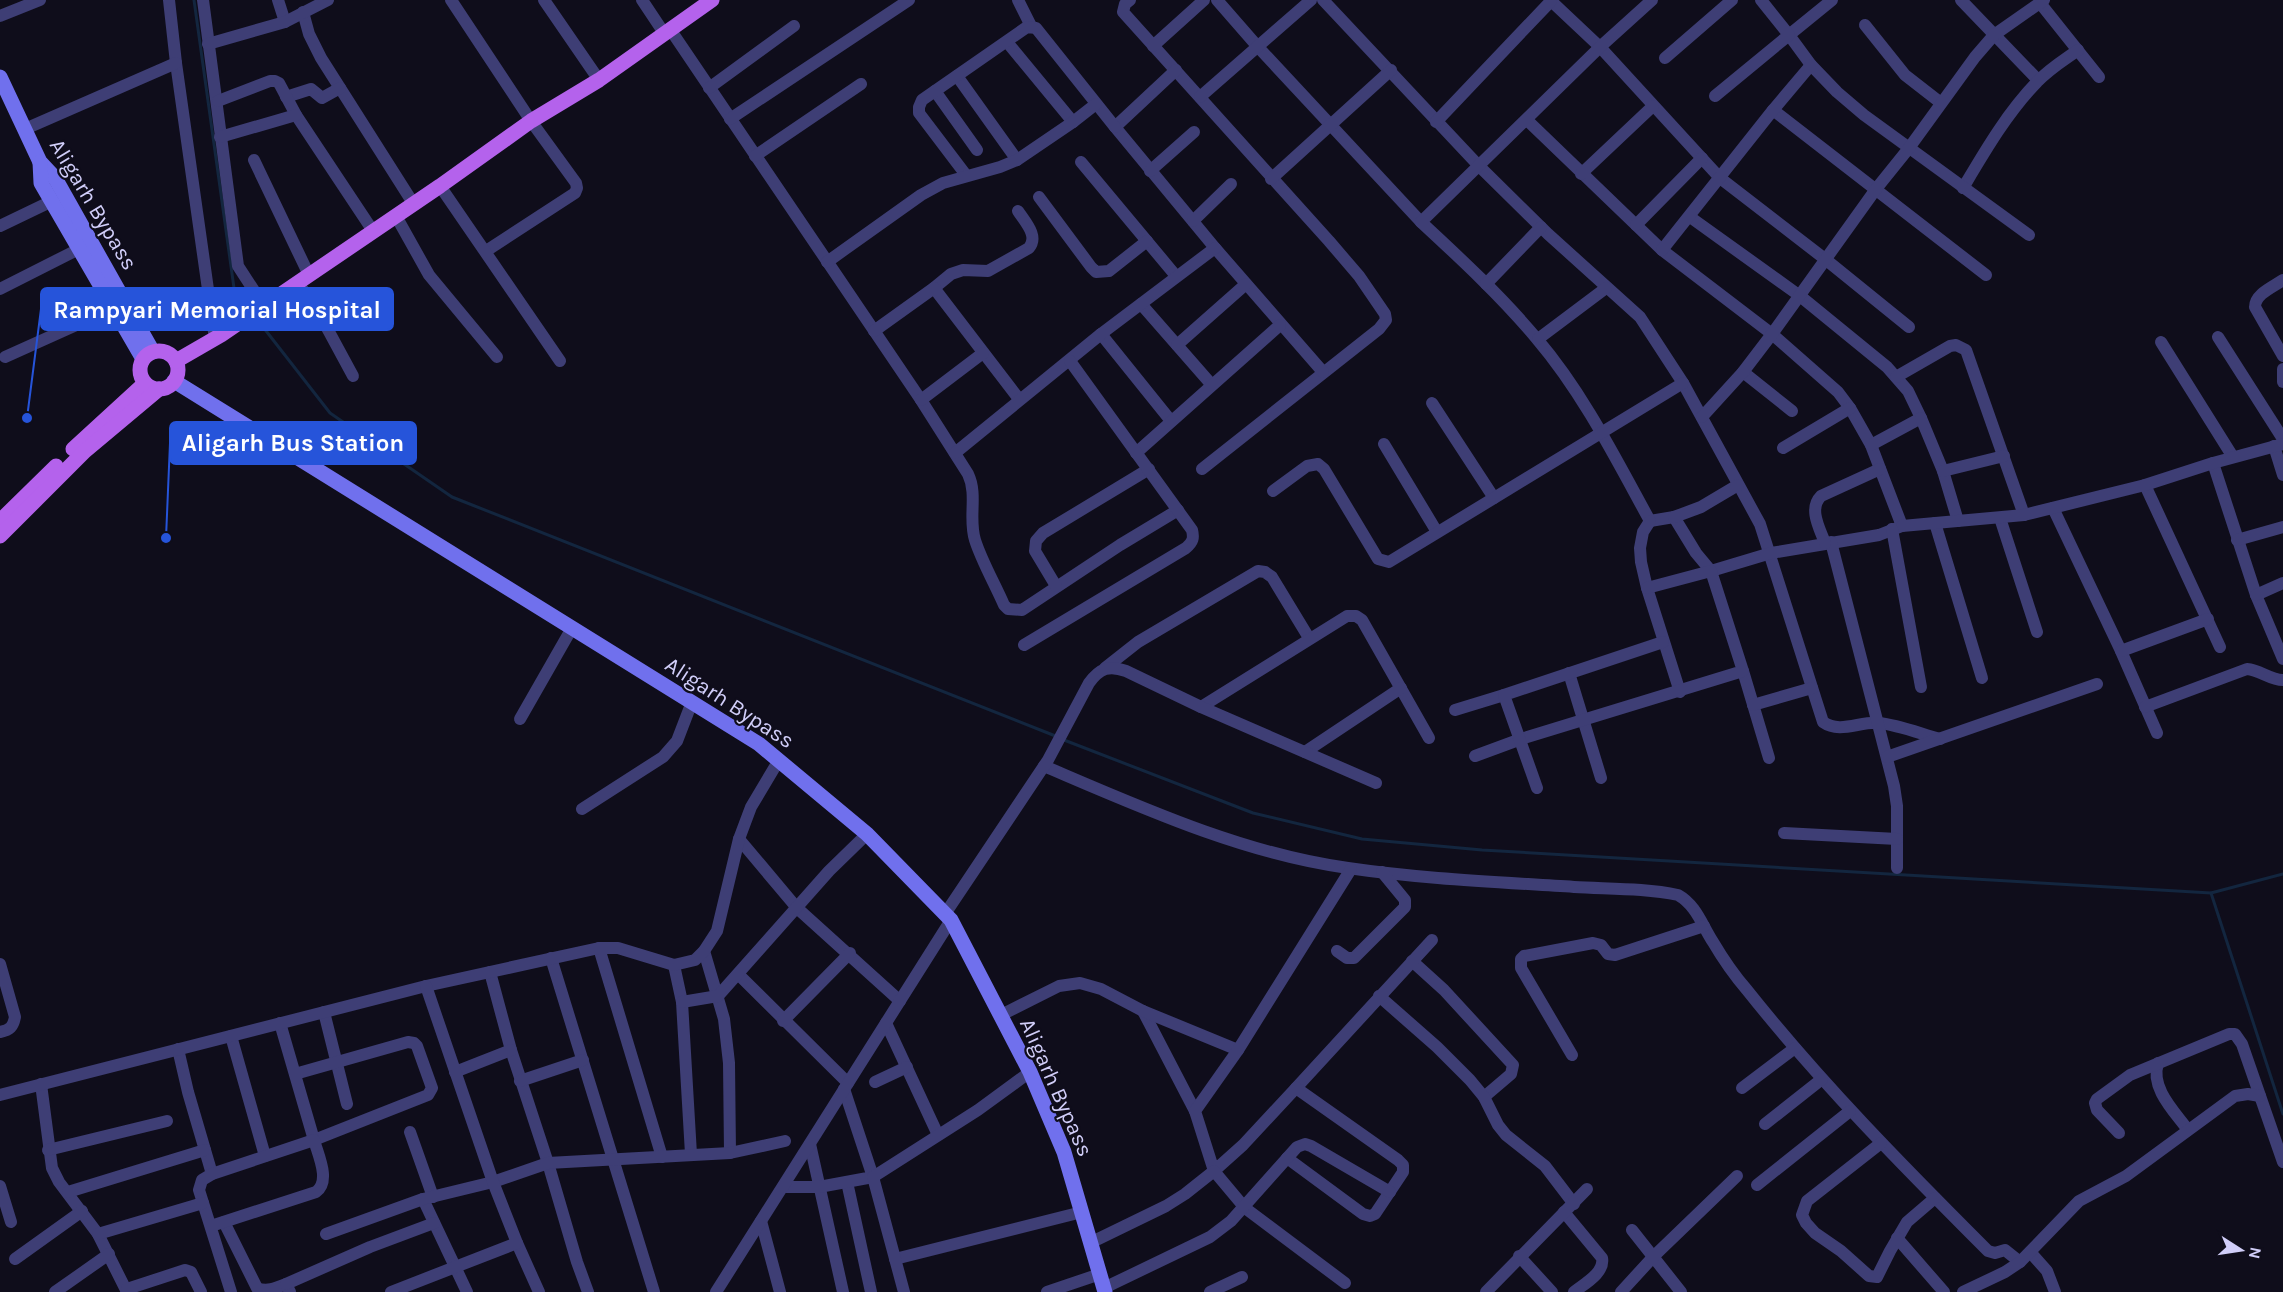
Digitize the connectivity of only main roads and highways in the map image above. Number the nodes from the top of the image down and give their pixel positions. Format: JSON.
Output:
{"nodes":[{"id":1,"x":712,"y":0,"type":"edge"},
{"id":2,"x":2,"y":84,"type":"edge"},
{"id":3,"x":40,"y":162,"type":"junction"},
{"id":4,"x":148,"y":356,"type":"junction"},
{"id":5,"x":176,"y":362,"type":"junction"},
{"id":6,"x":174,"y":381,"type":"junction"},
{"id":7,"x":152,"y":386,"type":"junction"},
{"id":8,"x":0,"y":521,"type":"edge"},
{"id":9,"x":0,"y":536,"type":"edge"},
{"id":10,"x":1103,"y":1285,"type":"edge"}],
"edges":[{"from":1,"to":5,"type":"main road"},
{"from":2,"to":3,"type":"main road","name":"Aligarh Bypass"},
{"from":3,"to":4,"type":"main road","name":"Aligarh Bypass"},
{"from":3,"to":4,"type":"main road"},
{"from":4,"to":5,"type":"main road"},
{"from":4,"to":7,"type":"main road","name":"Aligarh Bypass"},
{"from":5,"to":6,"type":"main road"},
{"from":6,"to":7,"type":"main road"},
{"from":6,"to":10,"type":"main road","name":"Aligarh Bypass"},
{"from":7,"to":8,"type":"main road"},
{"from":7,"to":9,"type":"main road"}]}
